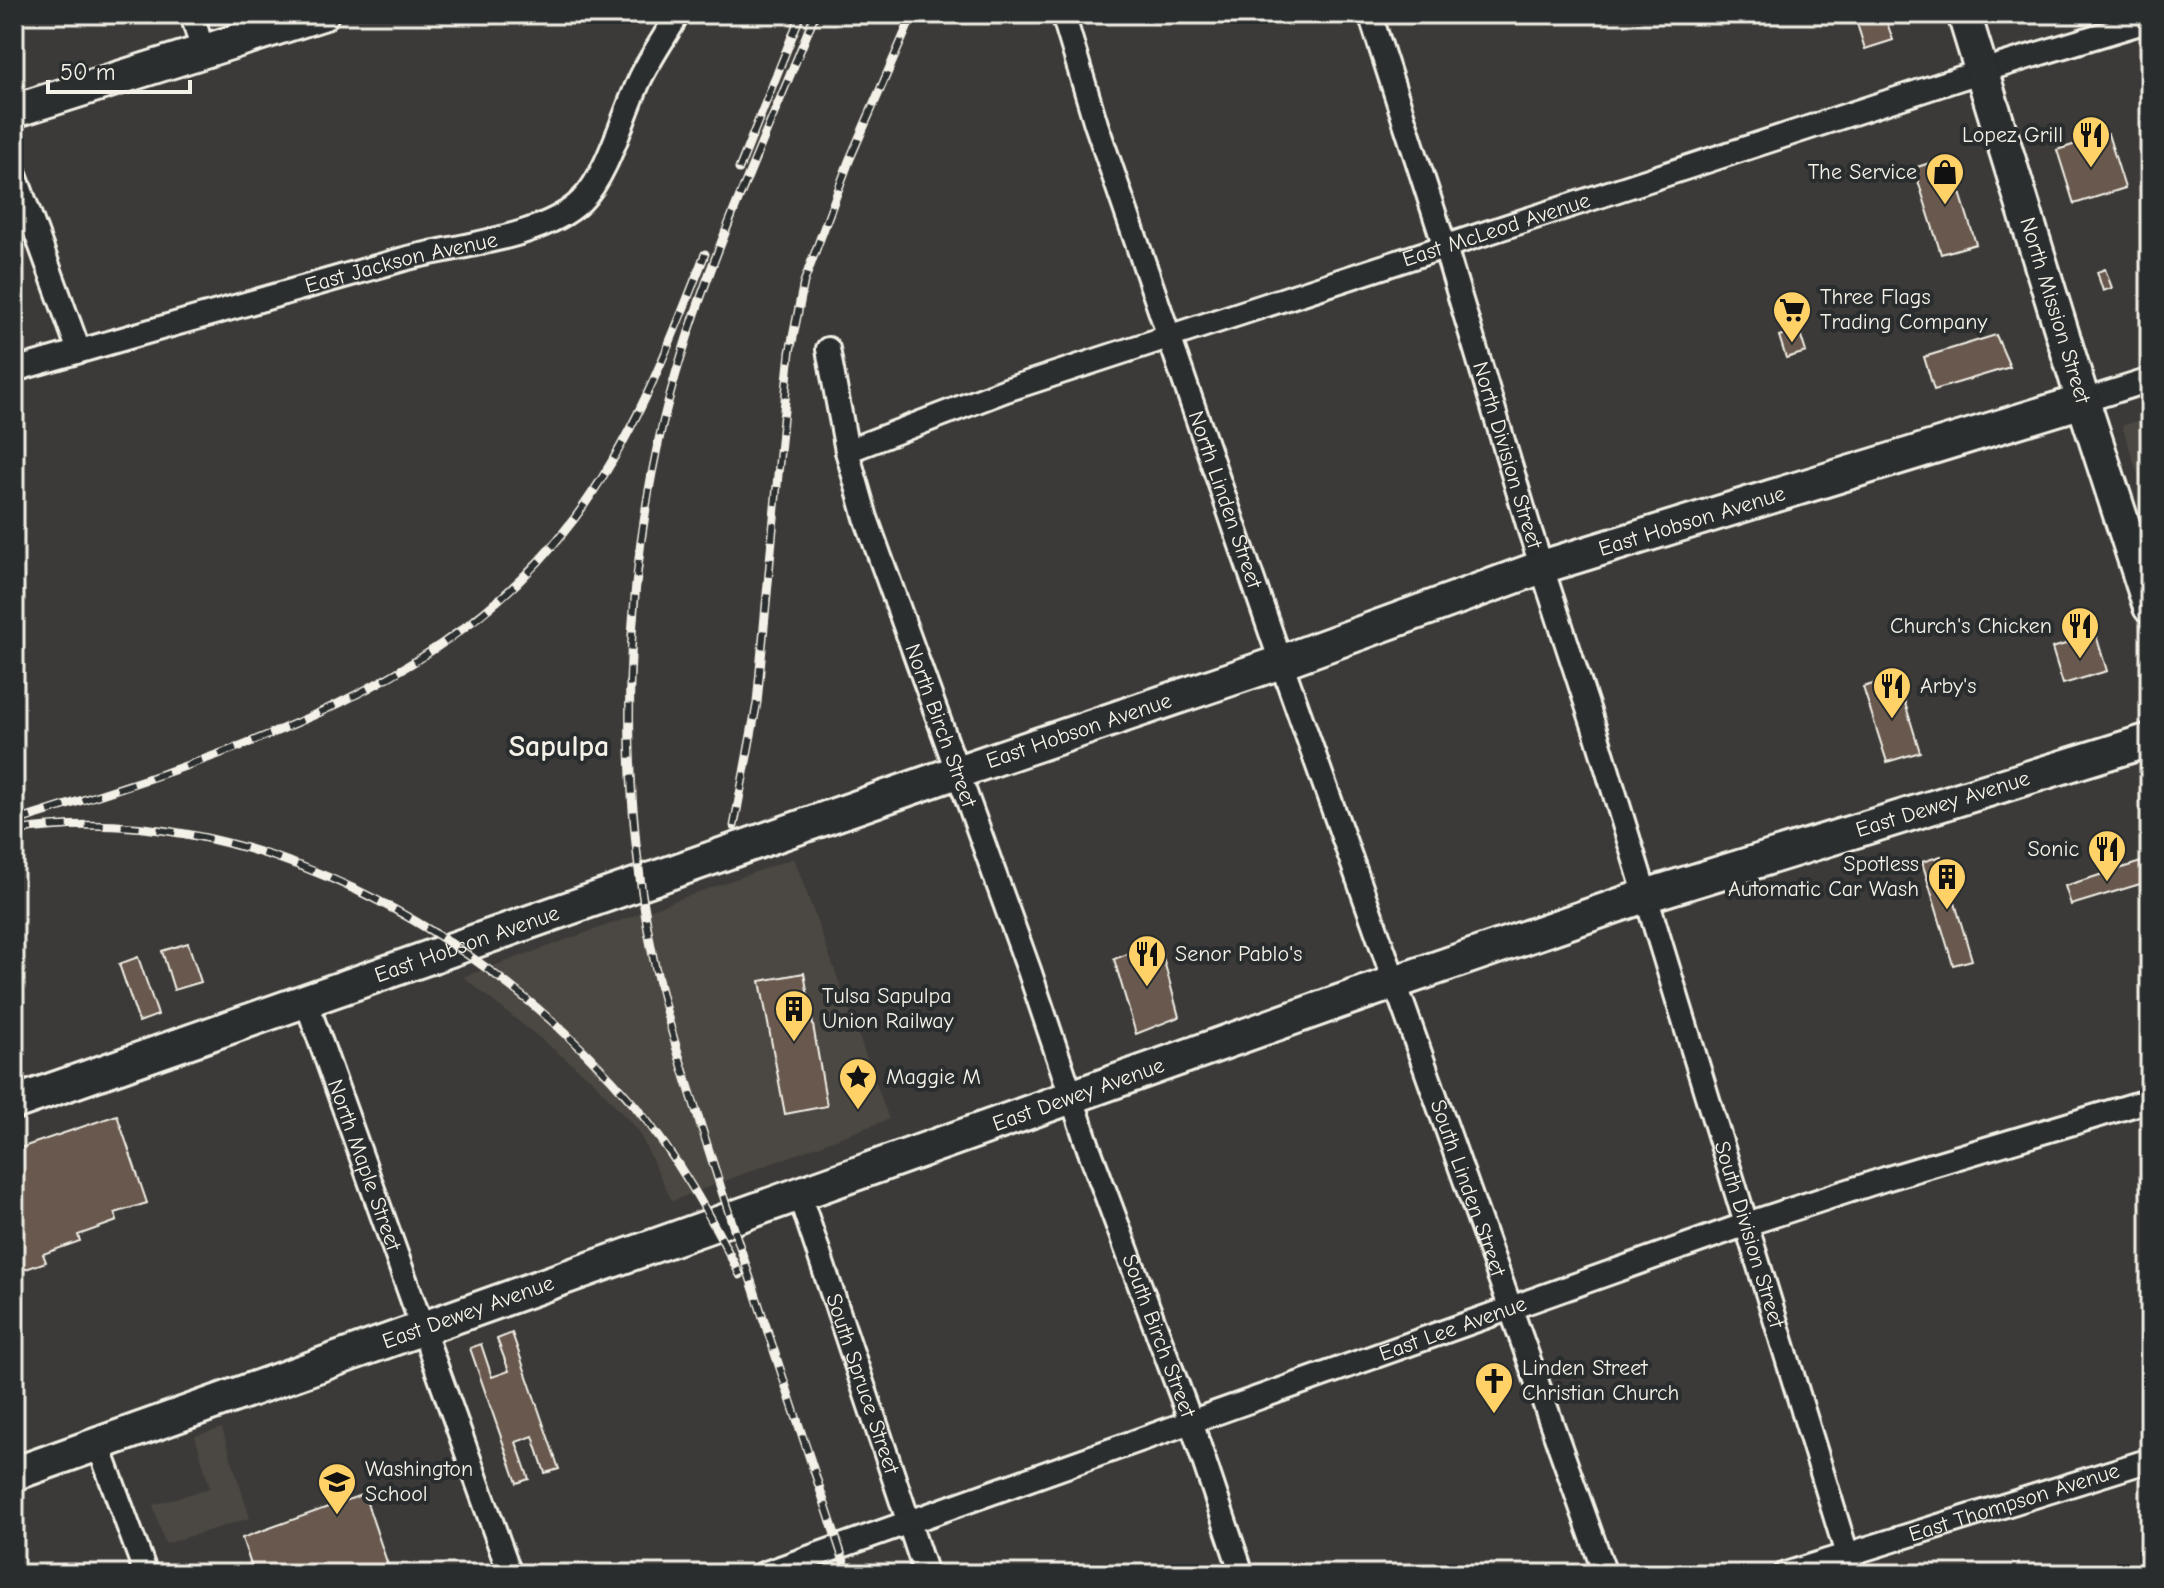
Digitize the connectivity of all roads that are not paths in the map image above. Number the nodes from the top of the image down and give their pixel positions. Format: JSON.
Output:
{"nodes":[{"id":1,"x":192,"y":14,"type":"edge"},
{"id":2,"x":322,"y":14,"type":"edge"},
{"id":3,"x":678,"y":14,"type":"edge"},
{"id":4,"x":1063,"y":14,"type":"edge"},
{"id":5,"x":1370,"y":14,"type":"edge"},
{"id":6,"x":1964,"y":14,"type":"edge"},
{"id":7,"x":2150,"y":20,"type":"edge"},
{"id":8,"x":203,"y":52,"type":"junction"},
{"id":9,"x":1982,"y":71,"type":"junction"},
{"id":10,"x":14,"y":111,"type":"edge"},
{"id":11,"x":14,"y":172,"type":"edge"},
{"id":12,"x":1445,"y":247,"type":"junction"},
{"id":13,"x":1171,"y":337,"type":"junction"},
{"id":14,"x":828,"y":349,"type":"dead end"},
{"id":15,"x":79,"y":351,"type":"junction"},
{"id":16,"x":14,"y":370,"type":"edge"},
{"id":17,"x":2150,"y":380,"type":"edge"},
{"id":18,"x":2083,"y":401,"type":"junction"},
{"id":19,"x":847,"y":451,"type":"junction"},
{"id":20,"x":1542,"y":567,"type":"junction"},
{"id":21,"x":2150,"y":607,"type":"edge"},
{"id":22,"x":1281,"y":662,"type":"junction"},
{"id":23,"x":2150,"y":740,"type":"edge"},
{"id":24,"x":957,"y":772,"type":"junction"},
{"id":25,"x":1645,"y":896,"type":"junction"},
{"id":26,"x":1395,"y":982,"type":"junction"},
{"id":27,"x":306,"y":1001,"type":"junction"},
{"id":28,"x":1071,"y":1097,"type":"junction"},
{"id":29,"x":2150,"y":1100,"type":"edge"},
{"id":30,"x":14,"y":1103,"type":"edge"},
{"id":31,"x":799,"y":1194,"type":"junction"},
{"id":32,"x":1744,"y":1225,"type":"junction"},
{"id":33,"x":1511,"y":1310,"type":"junction"},
{"id":34,"x":422,"y":1329,"type":"junction"},
{"id":35,"x":1191,"y":1422,"type":"junction"},
{"id":36,"x":98,"y":1444,"type":"junction"},
{"id":37,"x":2150,"y":1460,"type":"edge"},
{"id":38,"x":14,"y":1474,"type":"edge"},
{"id":39,"x":908,"y":1524,"type":"junction"},
{"id":40,"x":1850,"y":1564,"type":"edge"},
{"id":41,"x":146,"y":1574,"type":"edge"},
{"id":42,"x":510,"y":1574,"type":"edge"},
{"id":43,"x":763,"y":1574,"type":"edge"},
{"id":44,"x":926,"y":1574,"type":"edge"},
{"id":45,"x":1242,"y":1574,"type":"edge"},
{"id":46,"x":1605,"y":1574,"type":"edge"},
{"id":47,"x":1785,"y":1574,"type":"edge"}],
"edges":[{"from":1,"to":8,"type":"street"},
{"from":2,"to":8,"type":"main road"},
{"from":3,"to":15,"type":"street","name":"East Jackson Avenue"},
{"from":4,"to":13,"type":"street","name":"North Linden Street"},
{"from":5,"to":12,"type":"street","name":"North Division Street"},
{"from":6,"to":9,"type":"main road","name":"North Mission Street"},
{"from":7,"to":9,"type":"street","name":"East McLeod Avenue"},
{"from":8,"to":10,"type":"main road"},
{"from":9,"to":12,"type":"street","name":"East McLeod Avenue"},
{"from":9,"to":18,"type":"main road","name":"North Mission Street"},
{"from":11,"to":15,"type":"street"},
{"from":12,"to":13,"type":"street","name":"East McLeod Avenue"},
{"from":12,"to":20,"type":"street","name":"North Division Street"},
{"from":13,"to":19,"type":"street","name":"East McLeod Avenue"},
{"from":13,"to":22,"type":"street","name":"North Linden Street"},
{"from":14,"to":19,"type":"street","name":"North Birch Street"},
{"from":15,"to":16,"type":"street","name":"East Jackson Avenue"},
{"from":17,"to":18,"type":"street","name":"East Hobson Avenue"},
{"from":18,"to":20,"type":"main road","name":"East Hobson Avenue"},
{"from":18,"to":21,"type":"main road","name":"North Mission Street"},
{"from":19,"to":24,"type":"street","name":"North Birch Street"},
{"from":20,"to":22,"type":"main road","name":"East Hobson Avenue"},
{"from":20,"to":25,"type":"street","name":"North Division Street"},
{"from":22,"to":24,"type":"main road","name":"East Hobson Avenue"},
{"from":22,"to":26,"type":"street","name":"North Linden Street"},
{"from":23,"to":25,"type":"main road","name":"East Dewey Avenue"},
{"from":24,"to":27,"type":"main road","name":"East Hobson Avenue"},
{"from":24,"to":28,"type":"street","name":"North Birch Street"},
{"from":25,"to":26,"type":"main road","name":"East Dewey Avenue"},
{"from":25,"to":32,"type":"street","name":"South Division Street"},
{"from":26,"to":28,"type":"main road","name":"East Dewey Avenue"},
{"from":26,"to":33,"type":"street","name":"South Linden Street"},
{"from":27,"to":30,"type":"main road","name":"East Hobson Avenue"},
{"from":27,"to":34,"type":"street","name":"North Maple Street"},
{"from":28,"to":31,"type":"main road","name":"East Dewey Avenue"},
{"from":28,"to":35,"type":"street","name":"South Birch Street"},
{"from":29,"to":32,"type":"street","name":"East Lee Avenue"},
{"from":31,"to":34,"type":"main road","name":"East Dewey Avenue"},
{"from":31,"to":39,"type":"street","name":"South Spruce Street"},
{"from":32,"to":33,"type":"street","name":"East Lee Avenue"},
{"from":32,"to":40,"type":"street","name":"South Division Street"},
{"from":33,"to":35,"type":"street","name":"East Lee Avenue"},
{"from":33,"to":46,"type":"street","name":"South Linden Street"},
{"from":34,"to":36,"type":"main road","name":"East Dewey Avenue"},
{"from":34,"to":42,"type":"street","name":"North Maple Street"},
{"from":35,"to":39,"type":"street","name":"East Lee Avenue"},
{"from":35,"to":45,"type":"street","name":"South Birch Street"},
{"from":36,"to":38,"type":"main road","name":"East Dewey Avenue"},
{"from":36,"to":41,"type":"street"},
{"from":37,"to":40,"type":"street","name":"East Thompson Avenue"},
{"from":39,"to":43,"type":"street","name":"East Lee Avenue"},
{"from":39,"to":44,"type":"street","name":"South Spruce Street"},
{"from":40,"to":47,"type":"street","name":"East Thompson Avenue"}]}
